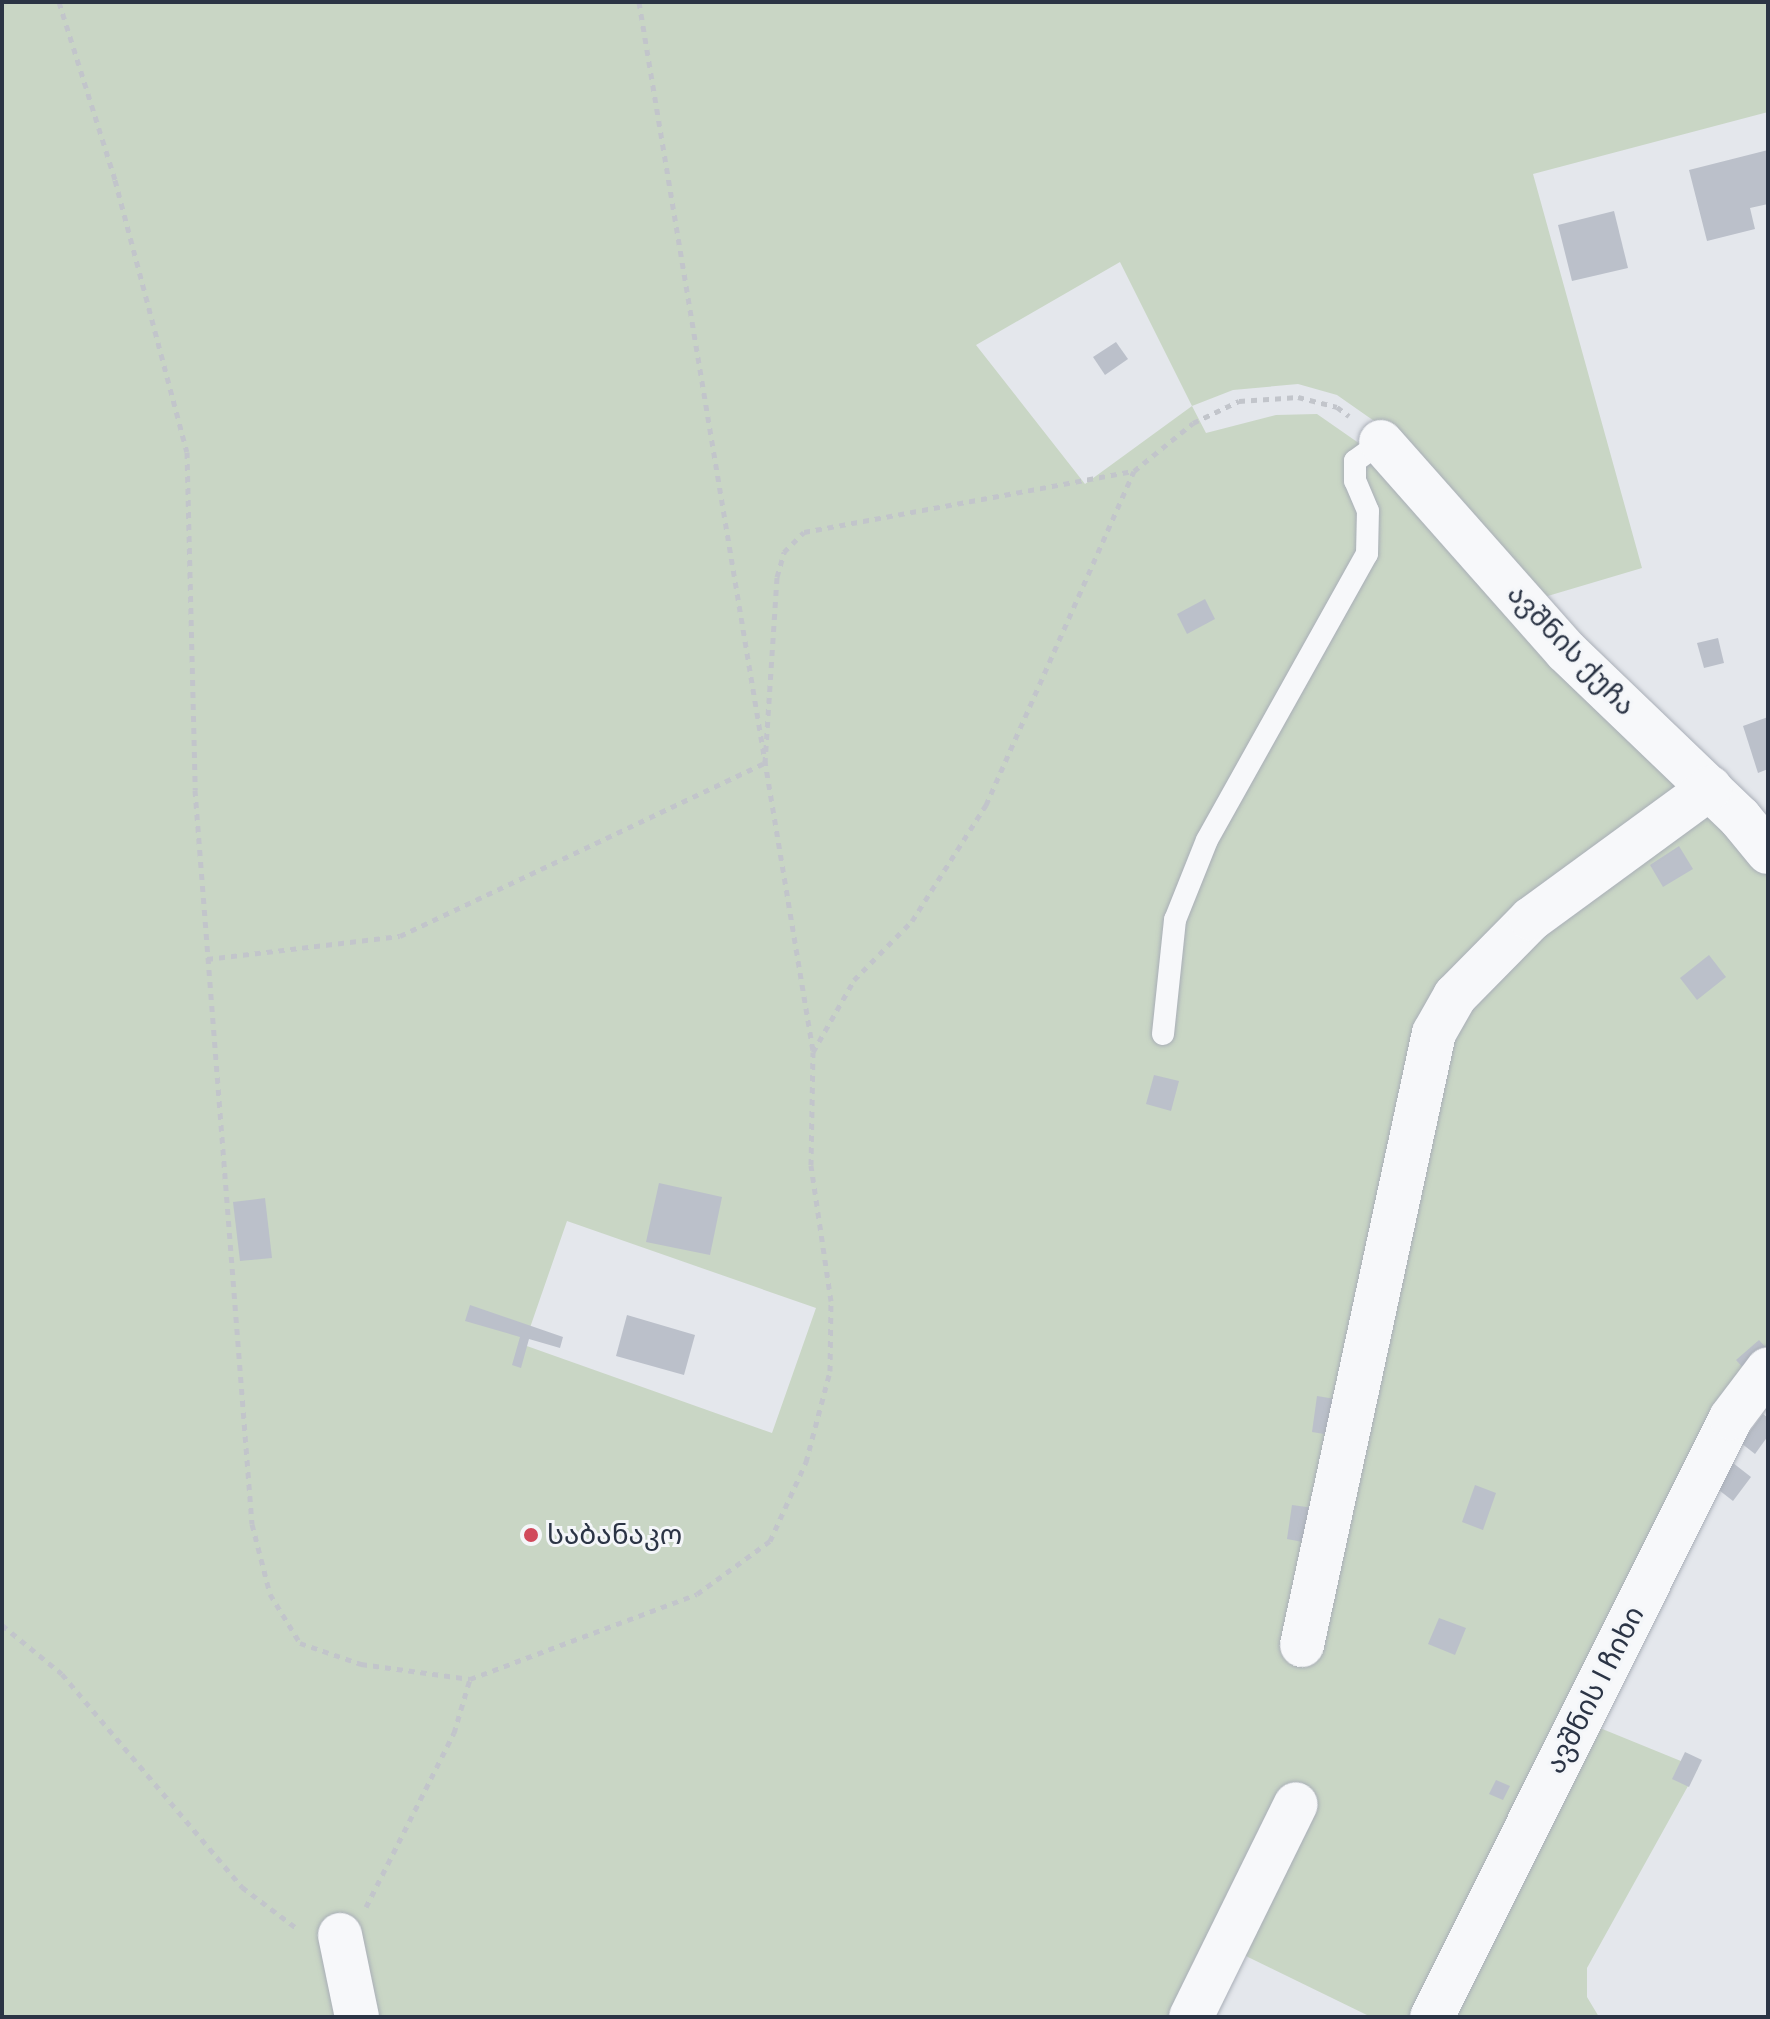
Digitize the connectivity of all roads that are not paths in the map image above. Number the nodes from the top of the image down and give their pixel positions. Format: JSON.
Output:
{"nodes":[{"id":1,"x":1381,"y":442,"type":"joint"},
{"id":2,"x":1710,"y":788,"type":"junction"},
{"id":3,"x":1768,"y":852,"type":"edge"},
{"id":4,"x":1163,"y":1034,"type":"dead end"},
{"id":5,"x":1768,"y":1369,"type":"edge"},
{"id":6,"x":1302,"y":1645,"type":"dead end"},
{"id":7,"x":1296,"y":1804,"type":"dead end"},
{"id":8,"x":340,"y":1935,"type":"road end"},
{"id":9,"x":357,"y":2017,"type":"edge"},
{"id":10,"x":1191,"y":2017,"type":"edge"},
{"id":11,"x":1432,"y":2017,"type":"edge"}],
"edges":[{"from":1,"to":2,"type":"street","name":"ავშნის ქუჩა"},
{"from":1,"to":4,"type":"lane"},
{"from":2,"to":3,"type":"street","name":"ავშნის ქუჩა"},
{"from":2,"to":6,"type":"street"},
{"from":5,"to":11,"type":"street","name":"ავშნის I ჩიხი"},
{"from":7,"to":10,"type":"street"},
{"from":8,"to":9,"type":"street"}]}
